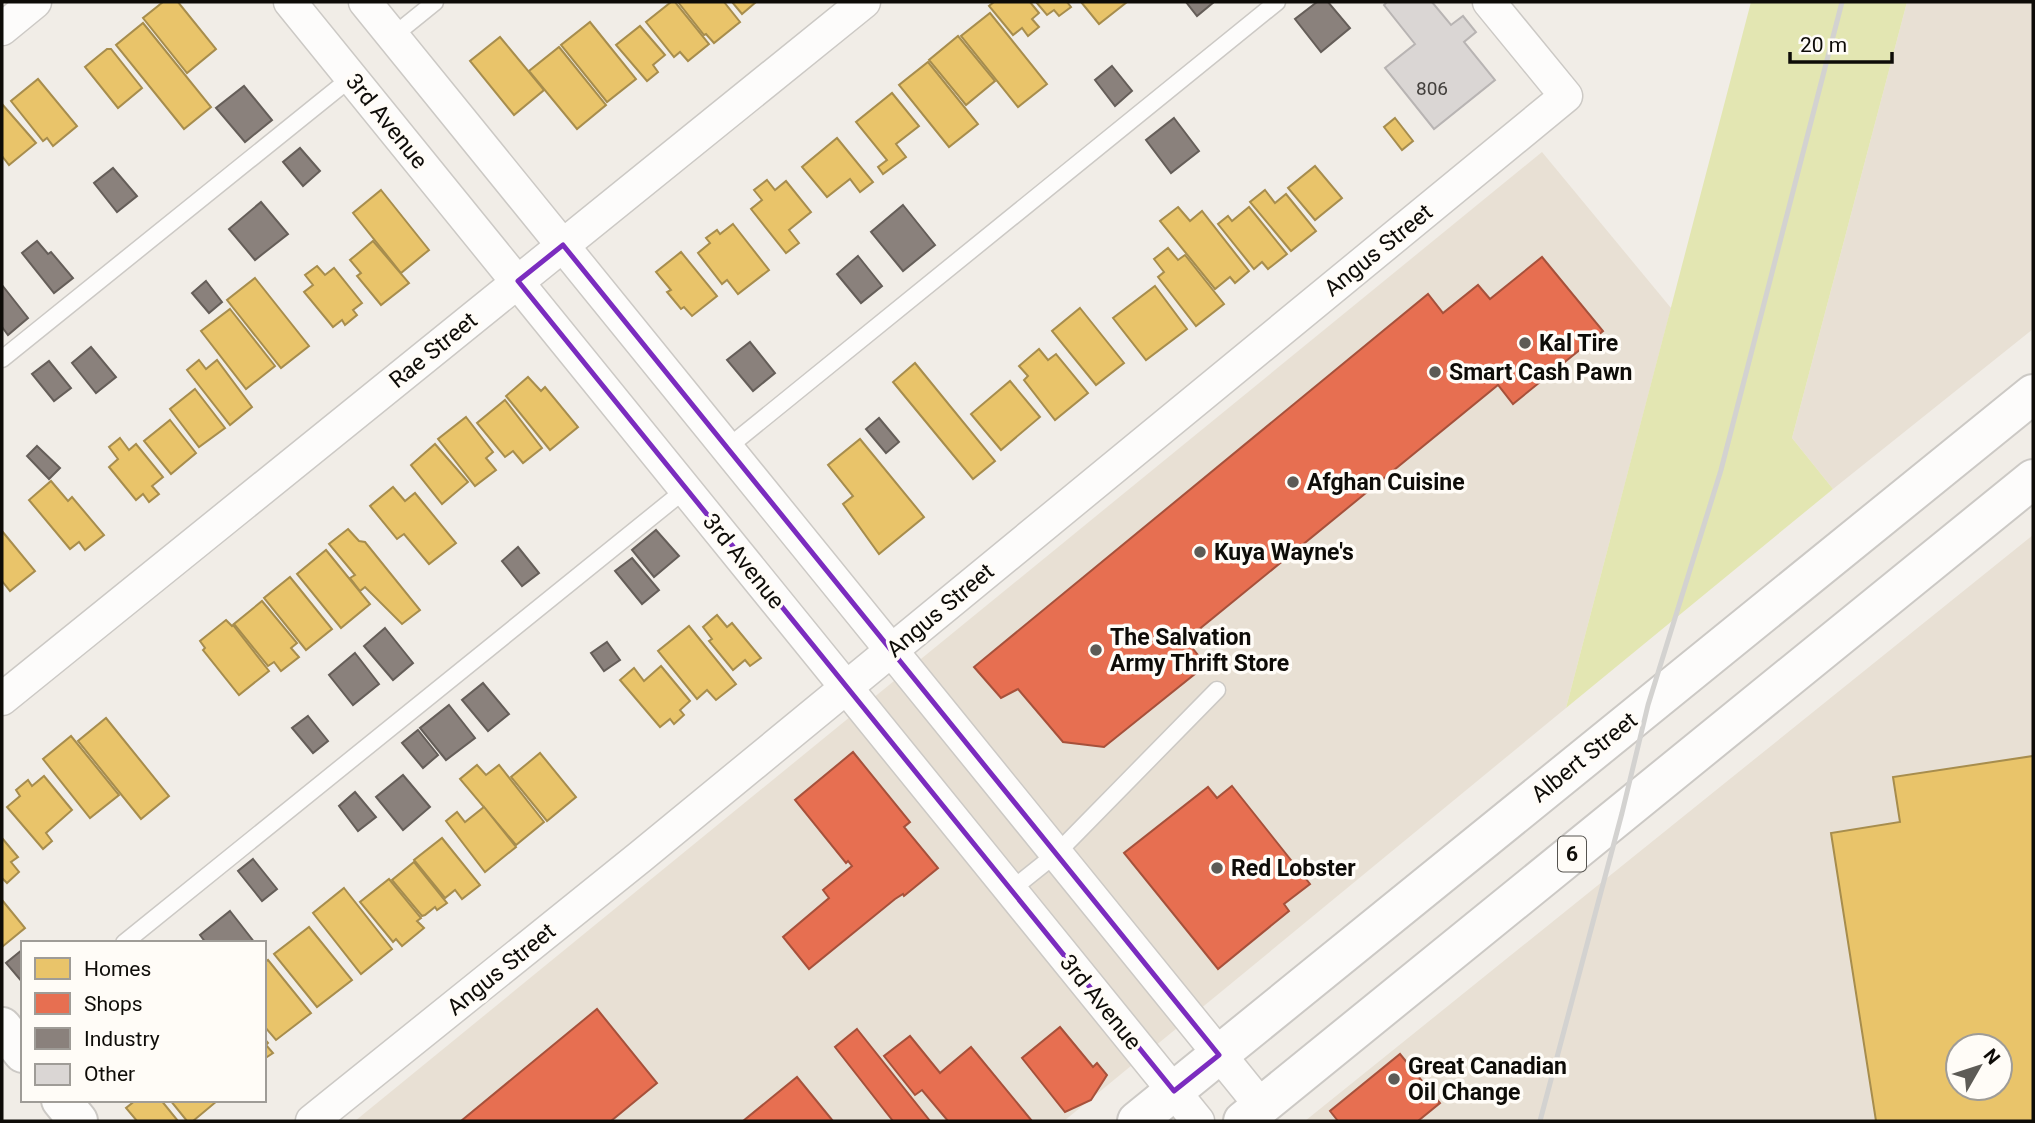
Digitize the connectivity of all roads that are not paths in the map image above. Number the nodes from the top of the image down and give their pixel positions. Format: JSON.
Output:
{"nodes":[{"id":1,"x":35,"y":2,"type":"edge"},
{"id":2,"x":290,"y":2,"type":"edge"},
{"id":3,"x":365,"y":2,"type":"edge"},
{"id":4,"x":435,"y":2,"type":"edge"},
{"id":5,"x":864,"y":2,"type":"edge"},
{"id":6,"x":1277,"y":2,"type":"edge"},
{"id":7,"x":1489,"y":2,"type":"edge"},
{"id":8,"x":2,"y":29,"type":"edge"},
{"id":9,"x":393,"y":36,"type":"junction"},
{"id":10,"x":352,"y":77,"type":"junction"},
{"id":11,"x":563,"y":245,"type":"junction"},
{"id":12,"x":518,"y":281,"type":"junction"},
{"id":13,"x":2,"y":359,"type":"edge"},
{"id":14,"x":2033,"y":394,"type":"edge"},
{"id":15,"x":727,"y":448,"type":"junction"},
{"id":16,"x":2033,"y":479,"type":"edge"},
{"id":17,"x":686,"y":489,"type":"junction"},
{"id":18,"x":892,"y":650,"type":"junction"},
{"id":19,"x":847,"y":688,"type":"junction"},
{"id":20,"x":1217,"y":690,"type":"dead end"},
{"id":21,"x":2,"y":699,"type":"edge"},
{"id":22,"x":1056,"y":854,"type":"junction"},
{"id":23,"x":1010,"y":890,"type":"junction"},
{"id":24,"x":126,"y":941,"type":"edge"},
{"id":25,"x":1219,"y":1055,"type":"junction"},
{"id":26,"x":1174,"y":1091,"type":"junction"},
{"id":27,"x":63,"y":1102,"type":"edge"},
{"id":28,"x":1252,"y":1114,"type":"edge"},
{"id":29,"x":78,"y":1121,"type":"edge"},
{"id":30,"x":312,"y":1121,"type":"edge"},
{"id":31,"x":1137,"y":1121,"type":"edge"},
{"id":32,"x":1198,"y":1121,"type":"edge"}],
"edges":[{"from":1,"to":8,"type":"street"},
{"from":2,"to":10,"type":"street","name":"3rd Avenue"},
{"from":3,"to":9,"type":"street"},
{"from":4,"to":9,"type":"lane"},
{"from":5,"to":11,"type":"street","name":"Rae Street"},
{"from":6,"to":15,"type":"lane"},
{"from":7,"to":18,"type":"street","name":"Angus Street"},
{"from":9,"to":11,"type":"street"},
{"from":10,"to":12,"type":"street","name":"3rd Avenue"},
{"from":10,"to":13,"type":"lane"},
{"from":11,"to":12,"type":"street","name":"Rae Street"},
{"from":11,"to":15,"type":"street"},
{"from":12,"to":17,"type":"street","name":"3rd Avenue"},
{"from":12,"to":21,"type":"street","name":"Rae Street"},
{"from":14,"to":25,"type":"main road","name":"Albert Street"},
{"from":15,"to":18,"type":"street"},
{"from":16,"to":28,"type":"main road","number":"6"},
{"from":17,"to":19,"type":"street","name":"3rd Avenue"},
{"from":17,"to":24,"type":"lane"},
{"from":18,"to":19,"type":"street","name":"Angus Street"},
{"from":18,"to":22,"type":"street"},
{"from":19,"to":23,"type":"street","name":"3rd Avenue"},
{"from":19,"to":30,"type":"street","name":"Angus Street"},
{"from":20,"to":22,"type":"lane"},
{"from":22,"to":23,"type":"lane"},
{"from":22,"to":25,"type":"street"},
{"from":23,"to":26,"type":"street","name":"3rd Avenue"},
{"from":25,"to":26,"type":"main road","name":"Albert Street"},
{"from":25,"to":28,"type":"street"},
{"from":26,"to":31,"type":"main road","name":"Albert Street"},
{"from":26,"to":32,"type":"street","name":"3rd Avenue"},
{"from":27,"to":29,"type":"main road"}]}
